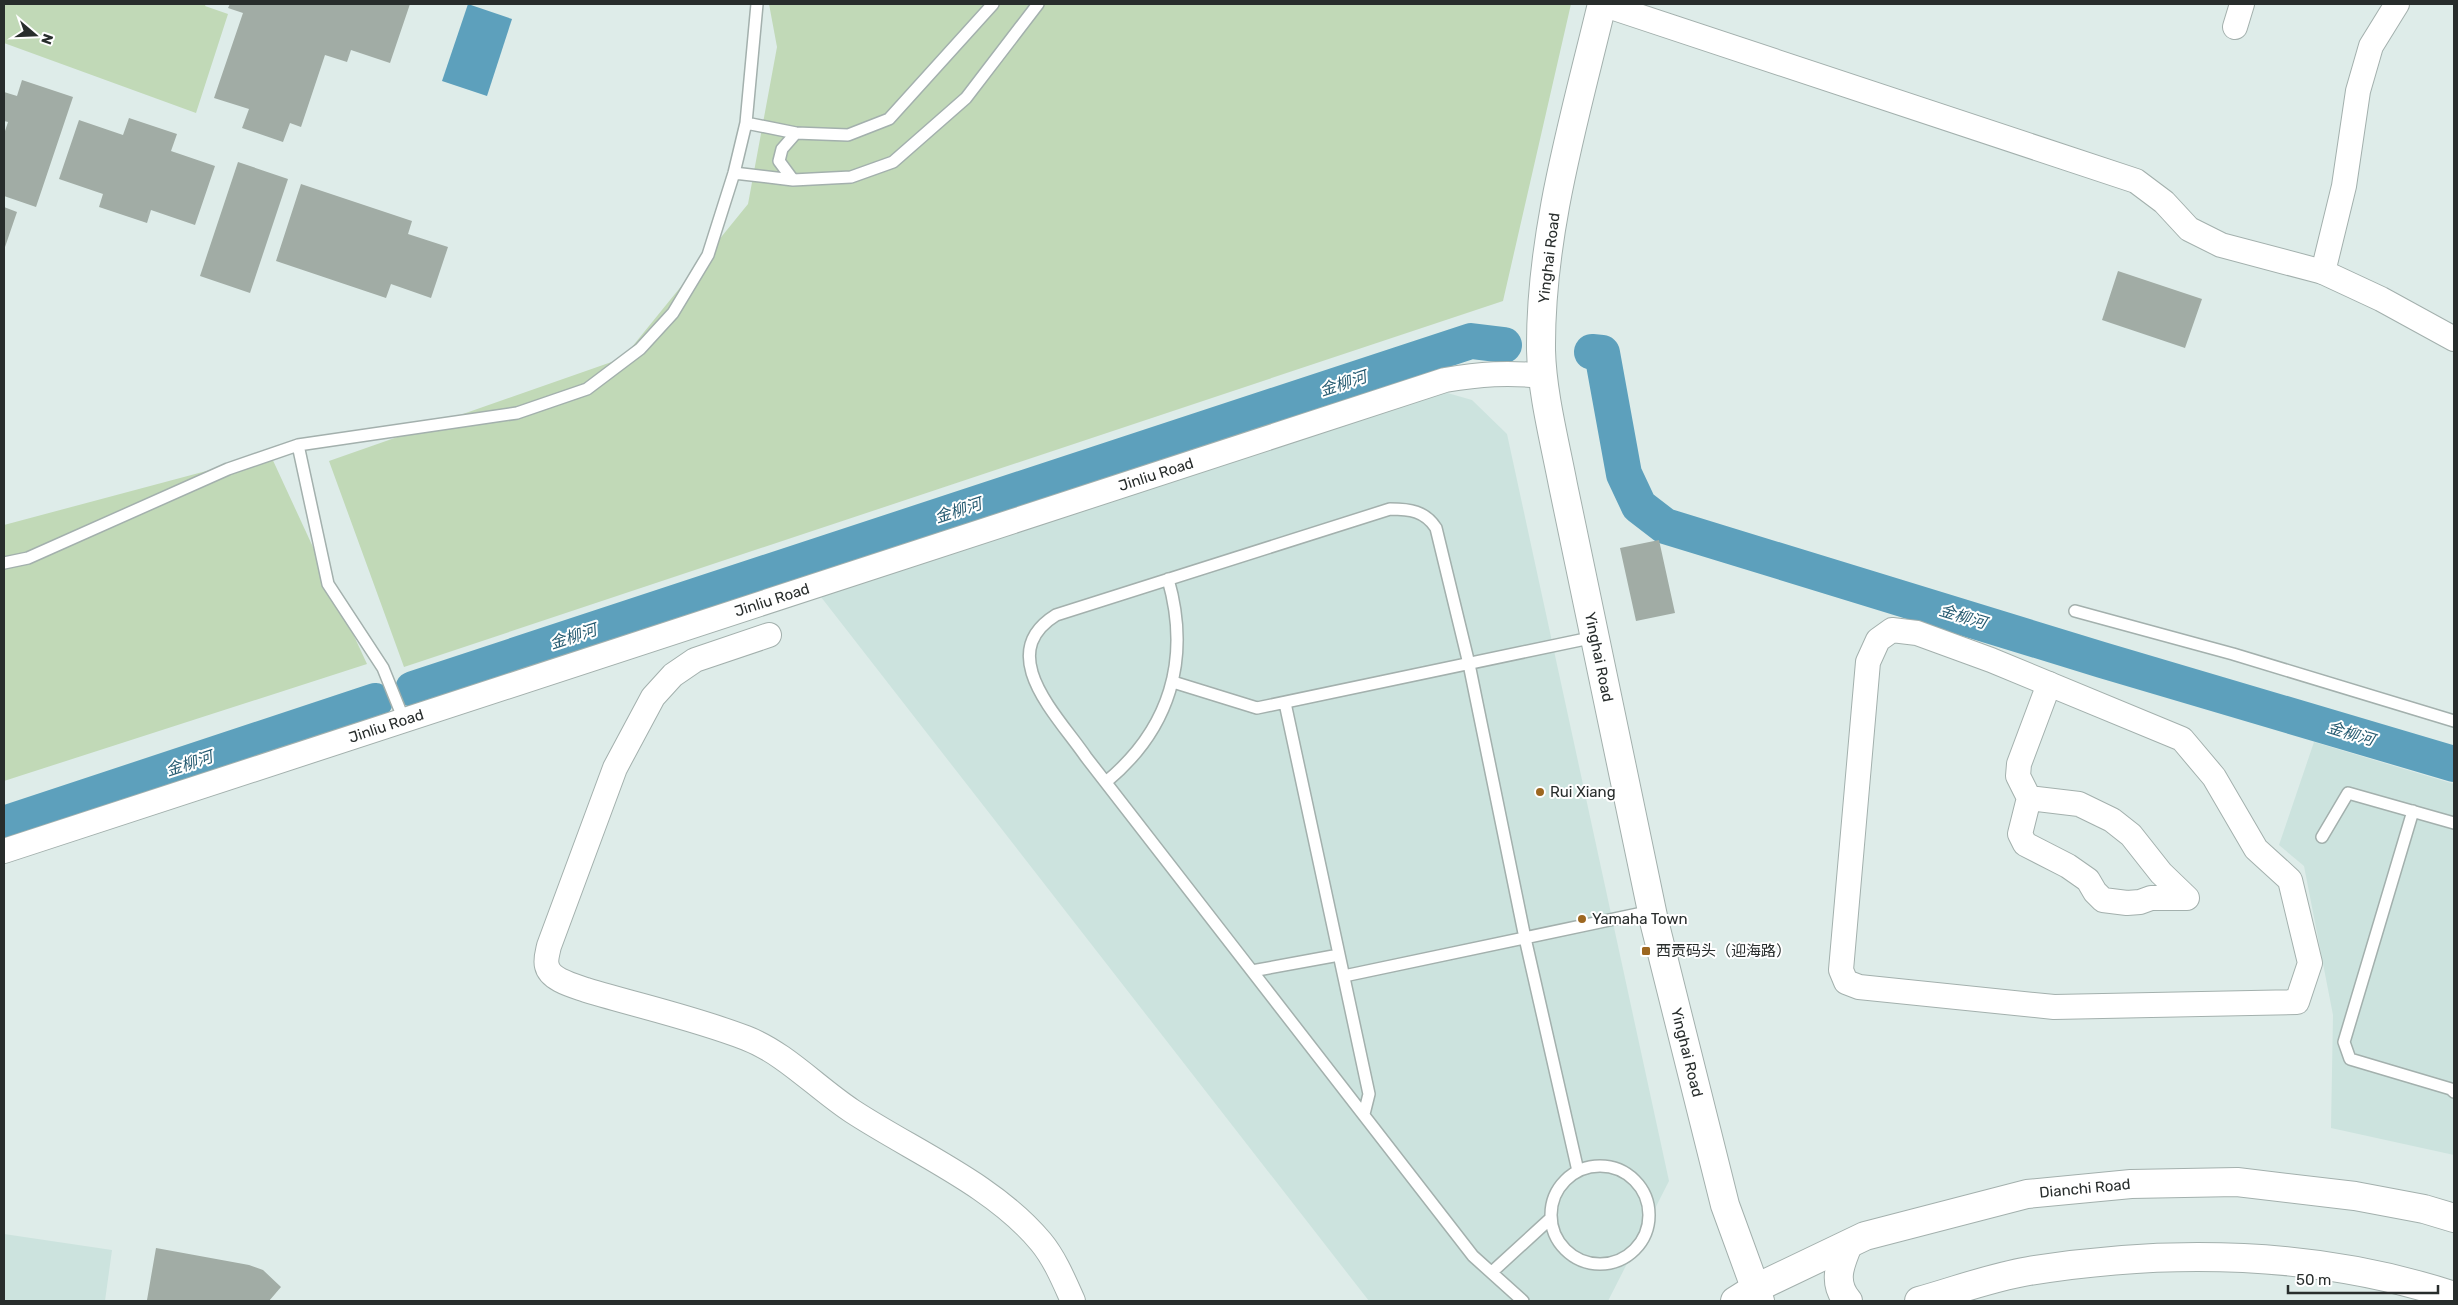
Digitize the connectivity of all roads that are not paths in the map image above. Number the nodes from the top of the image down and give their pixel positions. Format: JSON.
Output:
{"nodes":[{"id":1,"x":757,"y":4,"type":"edge"},
{"id":2,"x":993,"y":4,"type":"edge"},
{"id":3,"x":1038,"y":4,"type":"edge"},
{"id":4,"x":1602,"y":4,"type":"edge"},
{"id":5,"x":2242,"y":4,"type":"edge"},
{"id":6,"x":2397,"y":4,"type":"edge"},
{"id":7,"x":2235,"y":27,"type":"dead end"},
{"id":8,"x":746,"y":123,"type":"junction"},
{"id":9,"x":796,"y":134,"type":"junction"},
{"id":10,"x":734,"y":173,"type":"junction"},
{"id":11,"x":793,"y":180,"type":"junction"},
{"id":12,"x":2323,"y":272,"type":"junction"},
{"id":13,"x":2454,"y":339,"type":"edge"},
{"id":14,"x":1544,"y":376,"type":"junction"},
{"id":15,"x":298,"y":445,"type":"junction"},
{"id":16,"x":4,"y":562,"type":"edge"},
{"id":17,"x":1168,"y":579,"type":"junction"},
{"id":18,"x":2075,"y":611,"type":"dead end"},
{"id":19,"x":769,"y":635,"type":"dead end"},
{"id":20,"x":1594,"y":637,"type":"junction"},
{"id":21,"x":1469,"y":664,"type":"junction"},
{"id":22,"x":1173,"y":682,"type":"junction"},
{"id":23,"x":2049,"y":684,"type":"junction"},
{"id":24,"x":1285,"y":702,"type":"junction"},
{"id":25,"x":404,"y":720,"type":"junction"},
{"id":26,"x":2454,"y":721,"type":"edge"},
{"id":27,"x":1106,"y":782,"type":"junction"},
{"id":28,"x":2029,"y":798,"type":"junction"},
{"id":29,"x":2413,"y":811,"type":"junction"},
{"id":30,"x":2454,"y":823,"type":"edge"},
{"id":31,"x":2322,"y":837,"type":"dead end"},
{"id":32,"x":4,"y":851,"type":"edge"},
{"id":33,"x":1652,"y":911,"type":"junction"},
{"id":34,"x":1525,"y":938,"type":"junction"},
{"id":35,"x":1339,"y":955,"type":"junction"},
{"id":36,"x":1252,"y":971,"type":"junction"},
{"id":37,"x":1344,"y":976,"type":"junction"},
{"id":38,"x":2454,"y":1092,"type":"edge"},
{"id":39,"x":1364,"y":1114,"type":"junction"},
{"id":40,"x":1578,"y":1171,"type":"junction"},
{"id":41,"x":2424,"y":1209,"type":"junction"},
{"id":42,"x":2454,"y":1210,"type":"edge"},
{"id":43,"x":1551,"y":1218,"type":"junction"},
{"id":44,"x":2454,"y":1218,"type":"edge"},
{"id":45,"x":1848,"y":1245,"type":"junction"},
{"id":46,"x":1492,"y":1272,"type":"junction"},
{"id":47,"x":2454,"y":1296,"type":"edge"},
{"id":48,"x":1749,"y":1297,"type":"edge"},
{"id":49,"x":1073,"y":1301,"type":"edge"},
{"id":50,"x":1523,"y":1301,"type":"edge"},
{"id":51,"x":1848,"y":1301,"type":"edge"},
{"id":52,"x":1920,"y":1301,"type":"edge"}],
"edges":[{"from":1,"to":8,"type":"lane"},
{"from":2,"to":9,"type":"lane"},
{"from":3,"to":11,"type":"lane"},
{"from":4,"to":12,"type":"street"},
{"from":4,"to":14,"type":"street","name":"Yinghai Road"},
{"from":5,"to":7,"type":"street"},
{"from":6,"to":12,"type":"street"},
{"from":8,"to":9,"type":"lane"},
{"from":8,"to":10,"type":"lane"},
{"from":9,"to":11,"type":"lane"},
{"from":10,"to":11,"type":"lane"},
{"from":10,"to":15,"type":"lane"},
{"from":12,"to":13,"type":"street"},
{"from":14,"to":20,"type":"street","name":"Yinghai Road"},
{"from":14,"to":25,"type":"street","name":"Jinliu Road"},
{"from":15,"to":16,"type":"lane"},
{"from":15,"to":25,"type":"lane"},
{"from":17,"to":21,"type":"lane"},
{"from":17,"to":22,"type":"lane"},
{"from":17,"to":27,"type":"lane"},
{"from":18,"to":26,"type":"lane"},
{"from":19,"to":49,"type":"street"},
{"from":20,"to":21,"type":"lane"},
{"from":20,"to":33,"type":"street","name":"Yinghai Road"},
{"from":21,"to":24,"type":"lane"},
{"from":21,"to":34,"type":"lane"},
{"from":22,"to":24,"type":"lane"},
{"from":22,"to":27,"type":"lane"},
{"from":23,"to":23,"type":"street"},
{"from":23,"to":28,"type":"street"},
{"from":24,"to":35,"type":"lane"},
{"from":25,"to":32,"type":"street","name":"Jinliu Road"},
{"from":27,"to":36,"type":"lane"},
{"from":28,"to":28,"type":"street"},
{"from":29,"to":30,"type":"lane"},
{"from":29,"to":31,"type":"lane"},
{"from":29,"to":38,"type":"lane"},
{"from":33,"to":34,"type":"lane"},
{"from":33,"to":48,"type":"street","name":"Yinghai Road"},
{"from":34,"to":37,"type":"lane"},
{"from":34,"to":40,"type":"lane"},
{"from":35,"to":36,"type":"lane"},
{"from":35,"to":37,"type":"lane"},
{"from":36,"to":39,"type":"lane"},
{"from":37,"to":39,"type":"lane"},
{"from":39,"to":46,"type":"lane"},
{"from":40,"to":43,"type":"lane"},
{"from":40,"to":43,"type":"lane"},
{"from":41,"to":42,"type":"street"},
{"from":41,"to":44,"type":"street","name":"Dianchi Road"},
{"from":41,"to":45,"type":"street","name":"Dianchi Road"},
{"from":43,"to":46,"type":"lane"},
{"from":45,"to":48,"type":"street","name":"Dianchi Road"},
{"from":45,"to":51,"type":"street"},
{"from":46,"to":50,"type":"lane"},
{"from":47,"to":52,"type":"street"}]}
